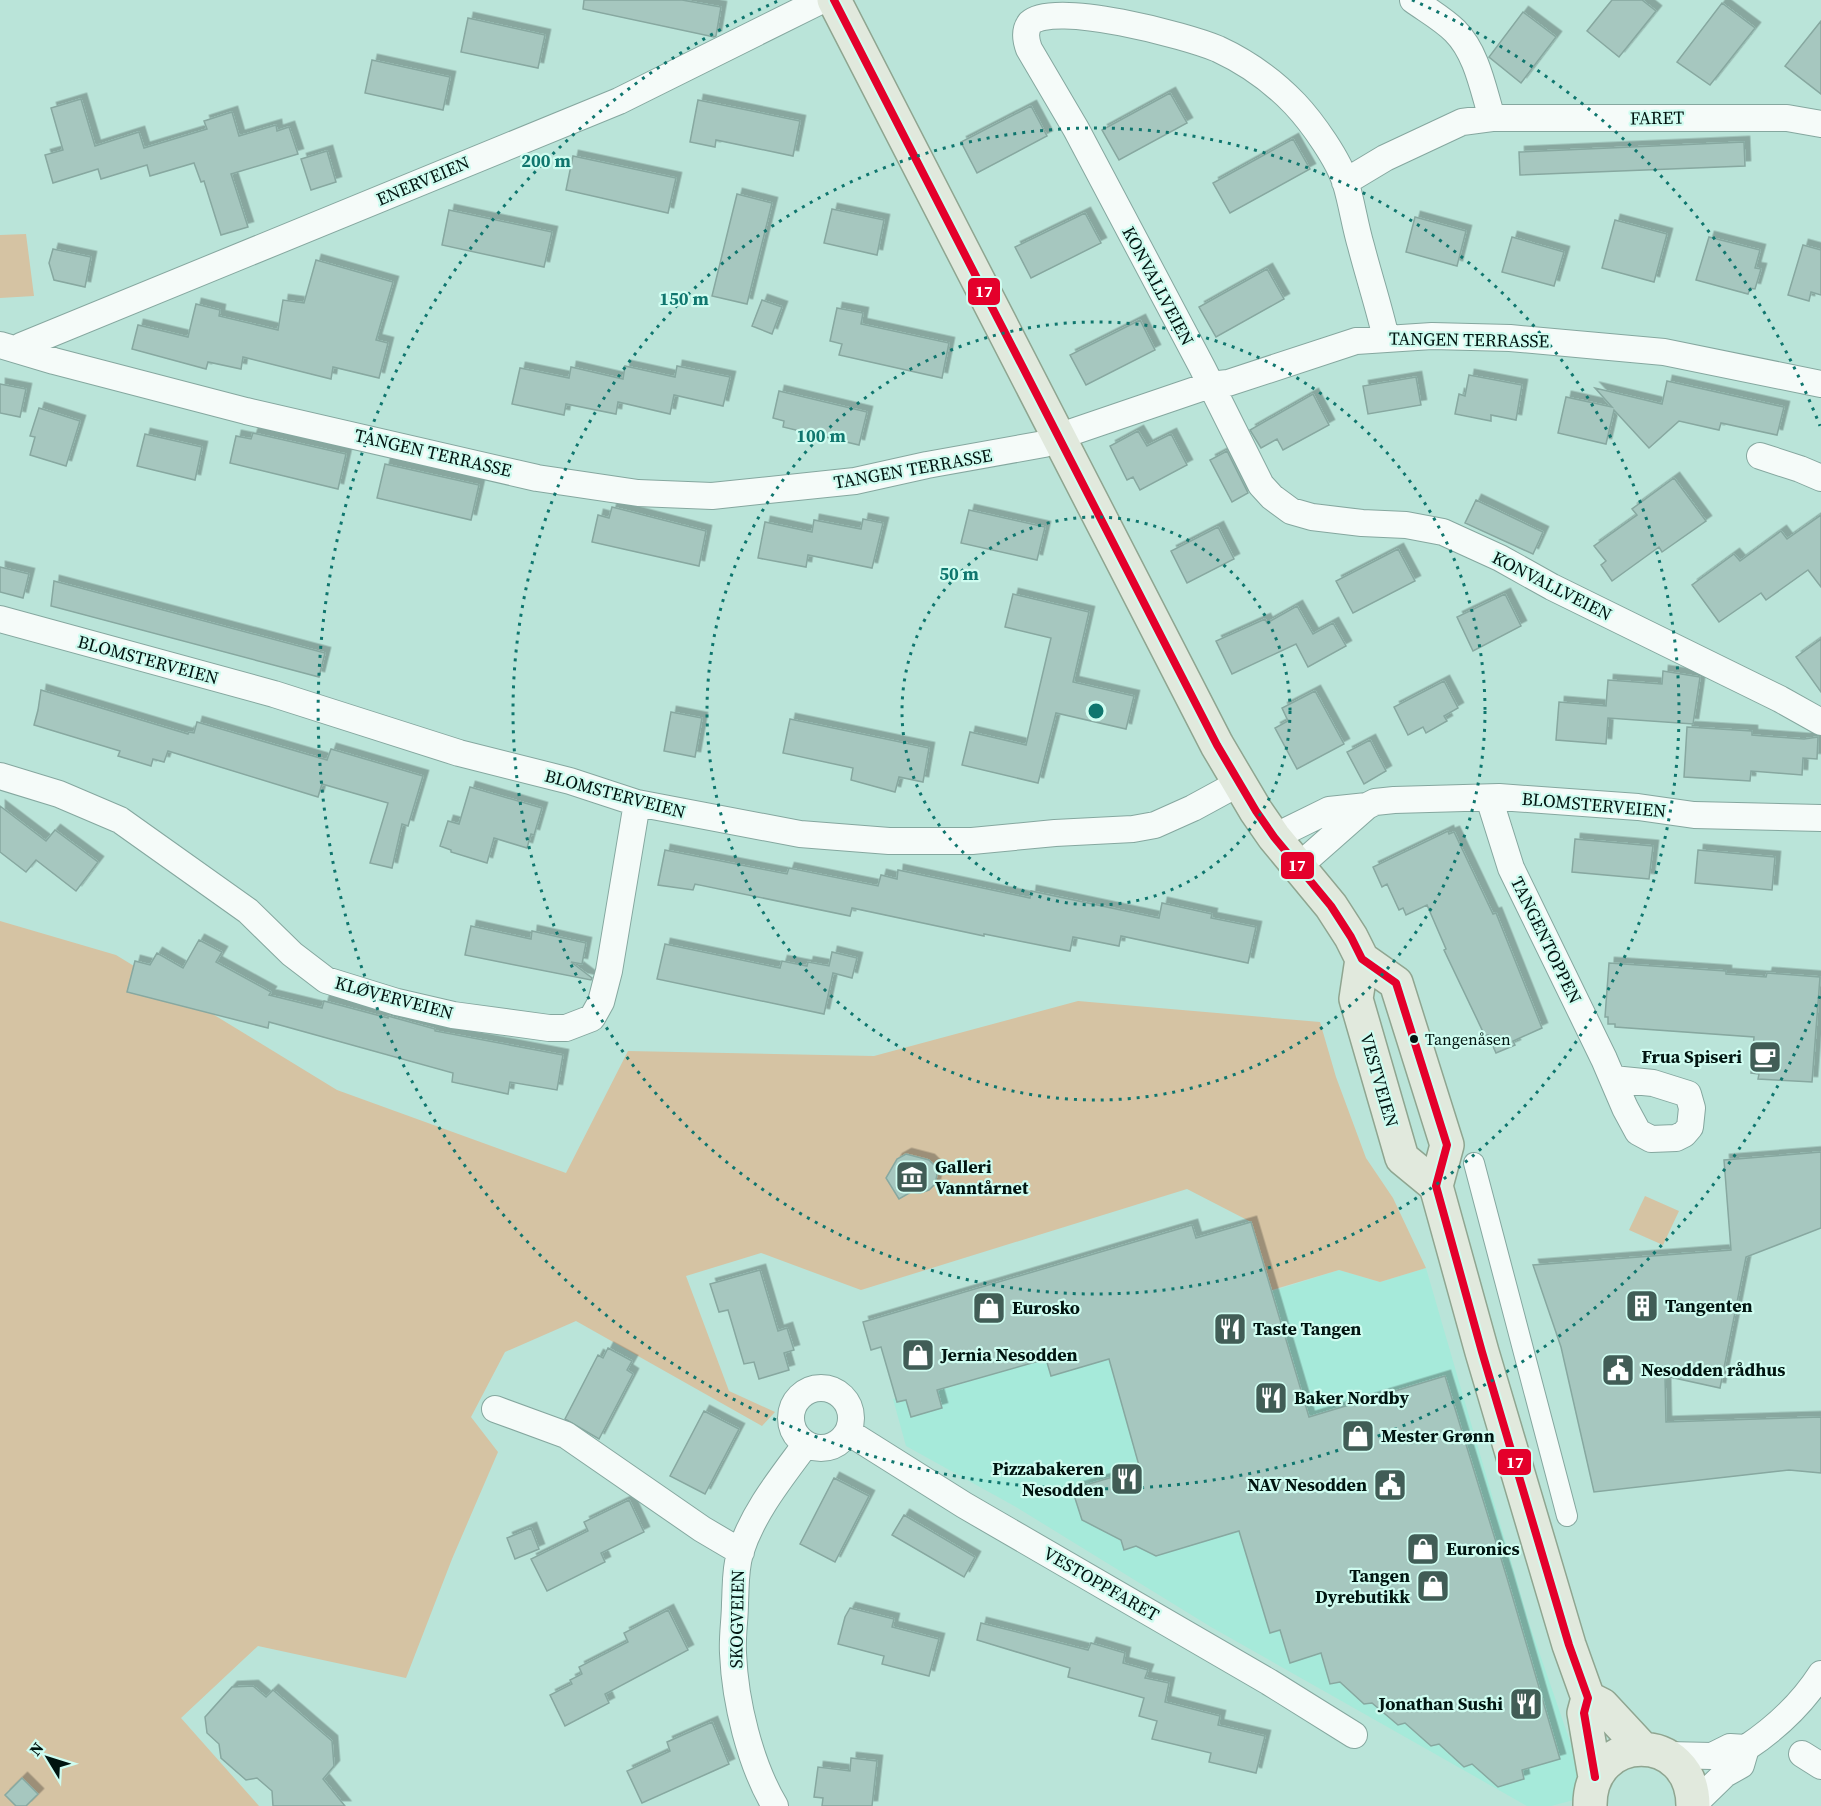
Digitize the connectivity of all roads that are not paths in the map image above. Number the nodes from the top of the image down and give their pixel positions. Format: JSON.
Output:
{"nodes":[{"id":1,"x":822,"y":0,"type":"edge"},
{"id":2,"x":834,"y":0,"type":"edge"},
{"id":3,"x":1413,"y":0,"type":"edge"},
{"id":4,"x":1492,"y":118,"type":"junction"},
{"id":5,"x":1821,"y":124,"type":"edge"},
{"id":6,"x":1345,"y":182,"type":"junction"},
{"id":7,"x":1386,"y":338,"type":"junction"},
{"id":8,"x":9,"y":347,"type":"edge"},
{"id":9,"x":1821,"y":384,"type":"edge"},
{"id":10,"x":1210,"y":385,"type":"junction"},
{"id":11,"x":1060,"y":439,"type":"junction"},
{"id":12,"x":1760,"y":456,"type":"dead end"},
{"id":13,"x":1821,"y":478,"type":"edge"},
{"id":14,"x":0,"y":619,"type":"edge"},
{"id":15,"x":1821,"y":722,"type":"edge"},
{"id":16,"x":0,"y":776,"type":"edge"},
{"id":17,"x":1239,"y":783,"type":"junction"},
{"id":18,"x":1489,"y":798,"type":"junction"},
{"id":19,"x":637,"y":803,"type":"junction"},
{"id":20,"x":1367,"y":806,"type":"junction"},
{"id":21,"x":1821,"y":818,"type":"edge"},
{"id":22,"x":1274,"y":837,"type":"junction"},
{"id":23,"x":1299,"y":866,"type":"junction"},
{"id":24,"x":1362,"y":959,"type":"junction"},
{"id":25,"x":1613,"y":1079,"type":"dead end"},
{"id":26,"x":1474,"y":1163,"type":"dead end"},
{"id":27,"x":1436,"y":1186,"type":"junction"},
{"id":28,"x":495,"y":1409,"type":"dead end"},
{"id":29,"x":848,"y":1432,"type":"junction"},
{"id":30,"x":806,"y":1444,"type":"junction"},
{"id":31,"x":1567,"y":1515,"type":"dead end"},
{"id":32,"x":741,"y":1552,"type":"junction"},
{"id":33,"x":1821,"y":1674,"type":"edge"},
{"id":34,"x":1588,"y":1698,"type":"junction"},
{"id":35,"x":1354,"y":1735,"type":"dead end"},
{"id":36,"x":1746,"y":1748,"type":"junction"},
{"id":37,"x":1654,"y":1752,"type":"junction"},
{"id":38,"x":1586,"y":1796,"type":"edge"},
{"id":39,"x":1693,"y":1805,"type":"edge"},
{"id":40,"x":775,"y":1806,"type":"edge"}],
"edges":[{"from":1,"to":8,"type":"street","name":"ENERVEIEN"},
{"from":2,"to":11,"type":"main road"},
{"from":3,"to":4,"type":"street"},
{"from":4,"to":5,"type":"street","name":"FARET"},
{"from":4,"to":6,"type":"street","name":"FARET"},
{"from":6,"to":7,"type":"street","name":"KONVALLVEIEN"},
{"from":6,"to":10,"type":"street","name":"KONVALLVEIEN"},
{"from":7,"to":9,"type":"street","name":"TANGEN TERRASSE"},
{"from":7,"to":10,"type":"street","name":"TANGEN TERRASSE"},
{"from":8,"to":11,"type":"street","name":"TANGEN TERRASSE"},
{"from":10,"to":11,"type":"street","name":"TANGEN TERRASSE"},
{"from":10,"to":15,"type":"street","name":"KONVALLVEIEN"},
{"from":11,"to":17,"type":"main road"},
{"from":12,"to":13,"type":"street"},
{"from":14,"to":19,"type":"street","name":"BLOMSTERVEIEN"},
{"from":16,"to":19,"type":"street","name":"KLØVERVEIEN"},
{"from":17,"to":19,"type":"street","name":"BLOMSTERVEIEN"},
{"from":17,"to":22,"type":"main road"},
{"from":18,"to":20,"type":"street","name":"BLOMSTERVEIEN"},
{"from":18,"to":21,"type":"street","name":"BLOMSTERVEIEN"},
{"from":18,"to":25,"type":"street","name":"TANGENTOPPEN"},
{"from":20,"to":22,"type":"street","name":"BLOMSTERVEIEN"},
{"from":20,"to":23,"type":"street","name":"BLOMSTERVEIEN"},
{"from":22,"to":23,"type":"main road"},
{"from":23,"to":24,"type":"main road"},
{"from":24,"to":27,"type":"main road","name":"VESTVEIEN"},
{"from":24,"to":27,"type":"main road"},
{"from":26,"to":31,"type":"street"},
{"from":27,"to":34,"type":"main road"},
{"from":28,"to":32,"type":"street"},
{"from":29,"to":30,"type":"street"},
{"from":29,"to":30,"type":"street"},
{"from":29,"to":35,"type":"street","name":"VESTOPPFARET"},
{"from":30,"to":32,"type":"street","name":"SKOGVEIEN"},
{"from":32,"to":40,"type":"street","name":"SKOGVEIEN"},
{"from":33,"to":36,"type":"street"},
{"from":34,"to":37,"type":"main road"},
{"from":34,"to":38,"type":"main road"},
{"from":36,"to":37,"type":"street"},
{"from":36,"to":39,"type":"street"},
{"from":37,"to":38,"type":"main road"},
{"from":37,"to":39,"type":"main road"}]}
